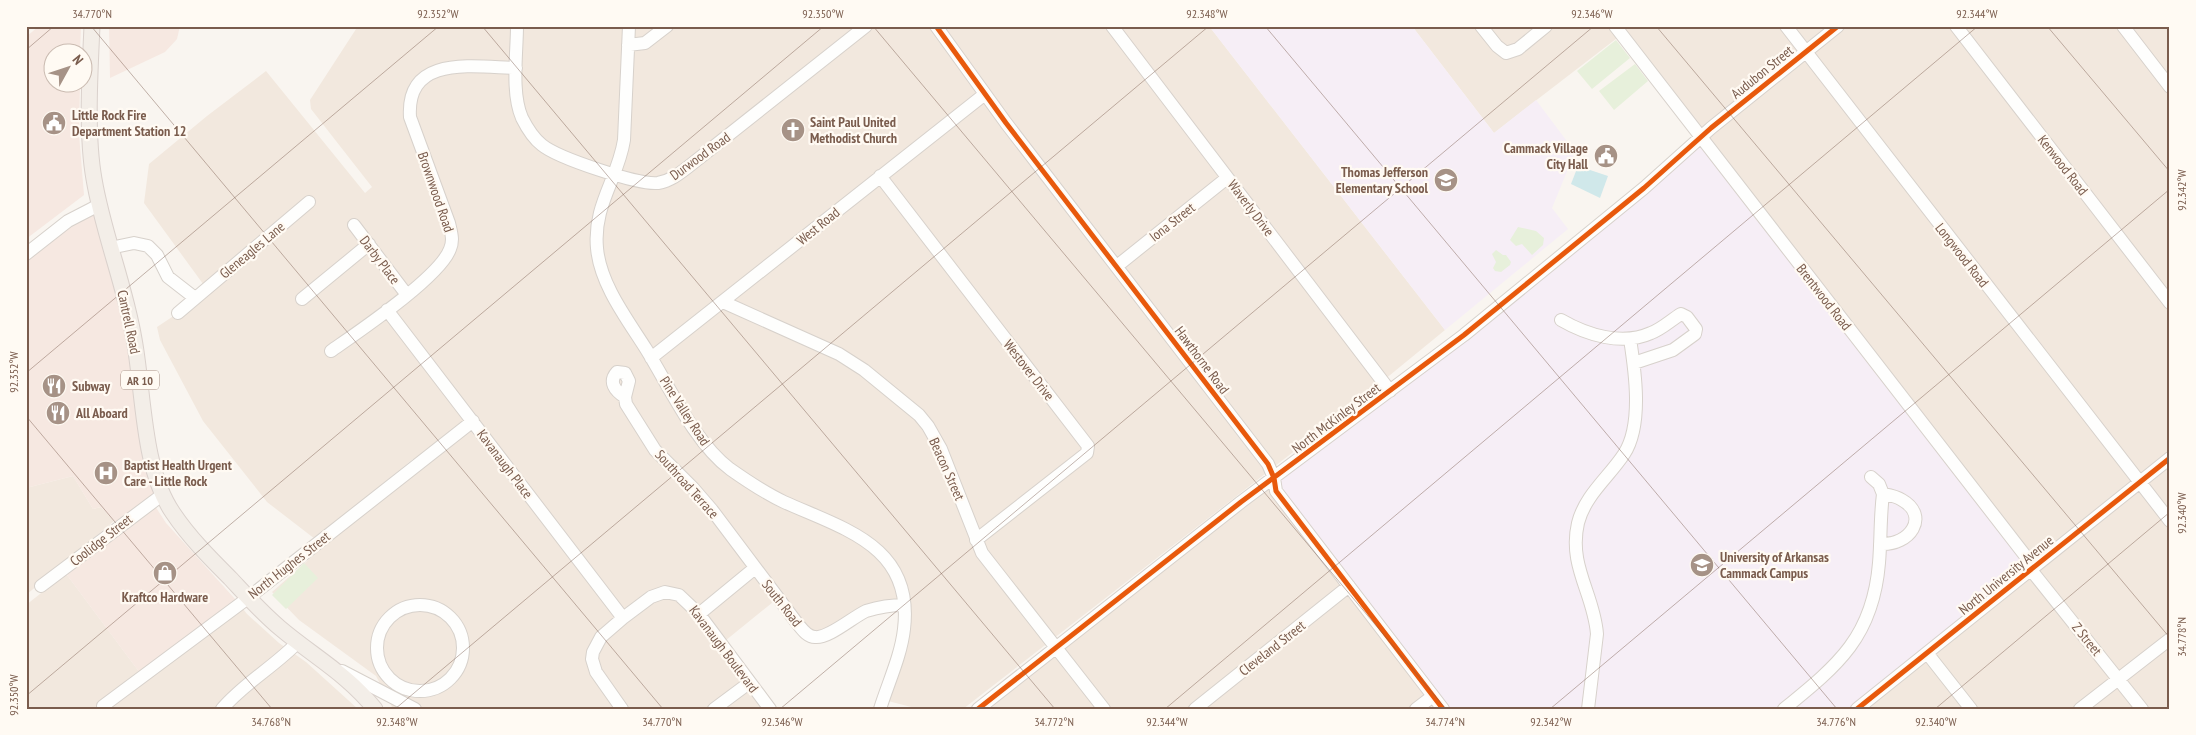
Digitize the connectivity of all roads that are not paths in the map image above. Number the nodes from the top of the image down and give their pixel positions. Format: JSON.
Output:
{"nodes":[{"id":1,"x":517,"y":26,"type":"edge"},
{"id":2,"x":629,"y":26,"type":"edge"},
{"id":3,"x":667,"y":26,"type":"edge"},
{"id":4,"x":866,"y":26,"type":"edge"},
{"id":5,"x":936,"y":26,"type":"edge"},
{"id":6,"x":1112,"y":26,"type":"edge"},
{"id":7,"x":1481,"y":26,"type":"edge"},
{"id":8,"x":1546,"y":26,"type":"edge"},
{"id":9,"x":1615,"y":26,"type":"edge"},
{"id":10,"x":1786,"y":26,"type":"edge"},
{"id":11,"x":1838,"y":26,"type":"edge"},
{"id":12,"x":1956,"y":26,"type":"edge"},
{"id":13,"x":2122,"y":26,"type":"edge"},
{"id":14,"x":91,"y":27,"type":"edge"},
{"id":15,"x":628,"y":45,"type":"junction"},
{"id":16,"x":1806,"y":51,"type":"junction"},
{"id":17,"x":516,"y":68,"type":"junction"},
{"id":18,"x":2170,"y":87,"type":"edge"},
{"id":19,"x":985,"y":94,"type":"junction"},
{"id":20,"x":1700,"y":137,"type":"junction"},
{"id":21,"x":613,"y":174,"type":"junction"},
{"id":22,"x":880,"y":176,"type":"junction"},
{"id":23,"x":1227,"y":178,"type":"junction"},
{"id":24,"x":309,"y":202,"type":"dead end"},
{"id":25,"x":99,"y":205,"type":"junction"},
{"id":26,"x":354,"y":224,"type":"dead end"},
{"id":27,"x":368,"y":244,"type":"junction"},
{"id":28,"x":110,"y":248,"type":"junction"},
{"id":29,"x":26,"y":254,"type":"edge"},
{"id":30,"x":1117,"y":266,"type":"junction"},
{"id":31,"x":407,"y":295,"type":"junction"},
{"id":32,"x":195,"y":298,"type":"junction"},
{"id":33,"x":302,"y":299,"type":"dead end"},
{"id":34,"x":723,"y":302,"type":"junction"},
{"id":35,"x":2170,"y":303,"type":"edge"},
{"id":36,"x":387,"y":310,"type":"junction"},
{"id":37,"x":178,"y":313,"type":"dead end"},
{"id":38,"x":1561,"y":320,"type":"dead end"},
{"id":39,"x":1630,"y":339,"type":"junction"},
{"id":40,"x":331,"y":351,"type":"dead end"},
{"id":41,"x":651,"y":358,"type":"junction"},
{"id":42,"x":1634,"y":363,"type":"junction"},
{"id":43,"x":1390,"y":390,"type":"junction"},
{"id":44,"x":625,"y":397,"type":"dead end"},
{"id":45,"x":472,"y":421,"type":"junction"},
{"id":46,"x":2170,"y":458,"type":"edge"},
{"id":47,"x":1871,"y":477,"type":"dead end"},
{"id":48,"x":1274,"y":478,"type":"junction"},
{"id":49,"x":2139,"y":482,"type":"junction"},
{"id":50,"x":1883,"y":494,"type":"junction"},
{"id":51,"x":162,"y":495,"type":"junction"},
{"id":52,"x":2170,"y":521,"type":"edge"},
{"id":53,"x":976,"y":540,"type":"junction"},
{"id":54,"x":1880,"y":544,"type":"junction"},
{"id":55,"x":755,"y":568,"type":"junction"},
{"id":56,"x":2032,"y":568,"type":"junction"},
{"id":57,"x":41,"y":586,"type":"dead end"},
{"id":58,"x":1349,"y":586,"type":"junction"},
{"id":59,"x":248,"y":598,"type":"junction"},
{"id":60,"x":904,"y":604,"type":"junction"},
{"id":61,"x":699,"y":614,"type":"junction"},
{"id":62,"x":623,"y":618,"type":"junction"},
{"id":63,"x":2170,"y":639,"type":"edge"},
{"id":64,"x":298,"y":642,"type":"junction"},
{"id":65,"x":1057,"y":648,"type":"junction"},
{"id":66,"x":1927,"y":653,"type":"junction"},
{"id":67,"x":332,"y":666,"type":"junction"},
{"id":68,"x":387,"y":676,"type":"junction"},
{"id":69,"x":2118,"y":678,"type":"junction"},
{"id":70,"x":749,"y":683,"type":"junction"},
{"id":71,"x":378,"y":690,"type":"junction"},
{"id":72,"x":1433,"y":696,"type":"junction"},
{"id":73,"x":103,"y":706,"type":"dead end"},
{"id":74,"x":222,"y":709,"type":"edge"},
{"id":75,"x":375,"y":709,"type":"edge"},
{"id":76,"x":415,"y":709,"type":"edge"},
{"id":77,"x":622,"y":709,"type":"edge"},
{"id":78,"x":714,"y":709,"type":"edge"},
{"id":79,"x":770,"y":709,"type":"edge"},
{"id":80,"x":880,"y":709,"type":"edge"},
{"id":81,"x":978,"y":709,"type":"edge"},
{"id":82,"x":1104,"y":709,"type":"edge"},
{"id":83,"x":1194,"y":709,"type":"edge"},
{"id":84,"x":1416,"y":709,"type":"edge"},
{"id":85,"x":1443,"y":709,"type":"edge"},
{"id":86,"x":1588,"y":709,"type":"edge"},
{"id":87,"x":1784,"y":709,"type":"edge"},
{"id":88,"x":1857,"y":709,"type":"edge"},
{"id":89,"x":1971,"y":709,"type":"edge"},
{"id":90,"x":2080,"y":709,"type":"edge"},
{"id":91,"x":2142,"y":709,"type":"edge"}],
"edges":[{"from":1,"to":17,"type":"street","name":"Durwood Road"},
{"from":2,"to":15,"type":"street","name":"Pine Valley Road"},
{"from":3,"to":15,"type":"street"},
{"from":4,"to":21,"type":"street","name":"Durwood Road"},
{"from":5,"to":19,"type":"street","name":"Hawthorne Road"},
{"from":6,"to":23,"type":"street","name":"Waverly Drive"},
{"from":7,"to":8,"type":"street"},
{"from":9,"to":20,"type":"street","name":"Brentwood Road"},
{"from":10,"to":16,"type":"street","name":"Longwood Road"},
{"from":11,"to":16,"type":"street","name":"Audubon Street"},
{"from":12,"to":35,"type":"street","name":"Kenwood Road"},
{"from":13,"to":18,"type":"street"},
{"from":14,"to":25,"type":"main road","name":"Cantrell Road","number":"AR 10"},
{"from":15,"to":21,"type":"street","name":"Pine Valley Road"},
{"from":16,"to":20,"type":"street","name":"Audubon Street"},
{"from":16,"to":49,"type":"street","name":"Longwood Road"},
{"from":17,"to":21,"type":"street","name":"Durwood Road"},
{"from":17,"to":31,"type":"street","name":"Brownwood Road"},
{"from":19,"to":22,"type":"street","name":"West Road"},
{"from":19,"to":30,"type":"street","name":"Hawthorne Road"},
{"from":20,"to":43,"type":"street","name":"North McKinley Street"},
{"from":20,"to":56,"type":"street","name":"Brentwood Road"},
{"from":21,"to":41,"type":"street","name":"Pine Valley Road"},
{"from":22,"to":34,"type":"street","name":"West Road"},
{"from":22,"to":53,"type":"street","name":"Westover Drive"},
{"from":23,"to":30,"type":"street","name":"Iona Street"},
{"from":23,"to":43,"type":"street","name":"Waverly Drive"},
{"from":24,"to":32,"type":"street","name":"Gleneagles Lane"},
{"from":25,"to":28,"type":"main road","name":"Cantrell Road","number":"AR 10"},
{"from":25,"to":29,"type":"street"},
{"from":26,"to":27,"type":"street","name":"Darby Place"},
{"from":27,"to":31,"type":"street","name":"Darby Place"},
{"from":27,"to":33,"type":"street"},
{"from":28,"to":32,"type":"street"},
{"from":28,"to":51,"type":"main road","name":"Cantrell Road","number":"AR 10"},
{"from":30,"to":48,"type":"street","name":"Hawthorne Road"},
{"from":31,"to":36,"type":"street","name":"Brownwood Road"},
{"from":32,"to":37,"type":"street","name":"Gleneagles Lane"},
{"from":34,"to":41,"type":"street","name":"West Road"},
{"from":34,"to":53,"type":"street","name":"Beacon Street"},
{"from":36,"to":40,"type":"street","name":"Brownwood Road"},
{"from":36,"to":45,"type":"street","name":"Kavanaugh Place"},
{"from":38,"to":39,"type":"street"},
{"from":39,"to":42,"type":"street"},
{"from":39,"to":42,"type":"street"},
{"from":41,"to":60,"type":"street","name":"Pine Valley Road"},
{"from":42,"to":86,"type":"street"},
{"from":43,"to":48,"type":"street","name":"North McKinley Street"},
{"from":44,"to":55,"type":"street","name":"Southroad Terrace"},
{"from":45,"to":59,"type":"street","name":"North Hughes Street"},
{"from":45,"to":62,"type":"street","name":"Kavanaugh Place"},
{"from":46,"to":49,"type":"street","name":"North University Avenue"},
{"from":47,"to":50,"type":"street"},
{"from":48,"to":58,"type":"street","name":"Hawthorne Road"},
{"from":48,"to":65,"type":"street","name":"North McKinley Street"},
{"from":49,"to":52,"type":"street","name":"Longwood Road"},
{"from":49,"to":56,"type":"street","name":"North University Avenue"},
{"from":50,"to":54,"type":"street"},
{"from":50,"to":54,"type":"street"},
{"from":51,"to":57,"type":"street","name":"Coolidge Street"},
{"from":51,"to":59,"type":"main road","name":"Cantrell Road","number":"AR 10"},
{"from":53,"to":65,"type":"street","name":"Beacon Street"},
{"from":54,"to":87,"type":"street"},
{"from":55,"to":60,"type":"street","name":"South Road"},
{"from":55,"to":61,"type":"street","name":"South Road"},
{"from":56,"to":66,"type":"street","name":"North University Avenue"},
{"from":56,"to":69,"type":"street","name":"Z Street"},
{"from":58,"to":72,"type":"street","name":"Hawthorne Road"},
{"from":58,"to":83,"type":"street","name":"Cleveland Street"},
{"from":59,"to":64,"type":"main road","name":"Cantrell Road","number":"AR 10"},
{"from":59,"to":73,"type":"street","name":"North Hughes Street"},
{"from":60,"to":80,"type":"street","name":"Pine Valley Road"},
{"from":61,"to":62,"type":"street","name":"Kavanaugh Boulevard"},
{"from":61,"to":70,"type":"street","name":"Kavanaugh Boulevard"},
{"from":62,"to":77,"type":"street","name":"Kavanaugh Boulevard"},
{"from":63,"to":69,"type":"street"},
{"from":64,"to":67,"type":"main road","name":"Cantrell Road","number":"AR 10"},
{"from":64,"to":74,"type":"street"},
{"from":65,"to":81,"type":"street","name":"North McKinley Street"},
{"from":65,"to":82,"type":"street","name":"Beacon Street"},
{"from":66,"to":88,"type":"street","name":"North University Avenue"},
{"from":66,"to":89,"type":"street"},
{"from":67,"to":71,"type":"street"},
{"from":67,"to":75,"type":"main road","name":"Cantrell Road","number":"AR 10"},
{"from":68,"to":68,"type":"street"},
{"from":68,"to":71,"type":"street"},
{"from":69,"to":90,"type":"street"},
{"from":69,"to":91,"type":"street","name":"Z Street"},
{"from":70,"to":78,"type":"street"},
{"from":70,"to":79,"type":"street","name":"Kavanaugh Boulevard"},
{"from":71,"to":76,"type":"street"},
{"from":72,"to":84,"type":"street"},
{"from":72,"to":85,"type":"street","name":"Hawthorne Road"}]}
